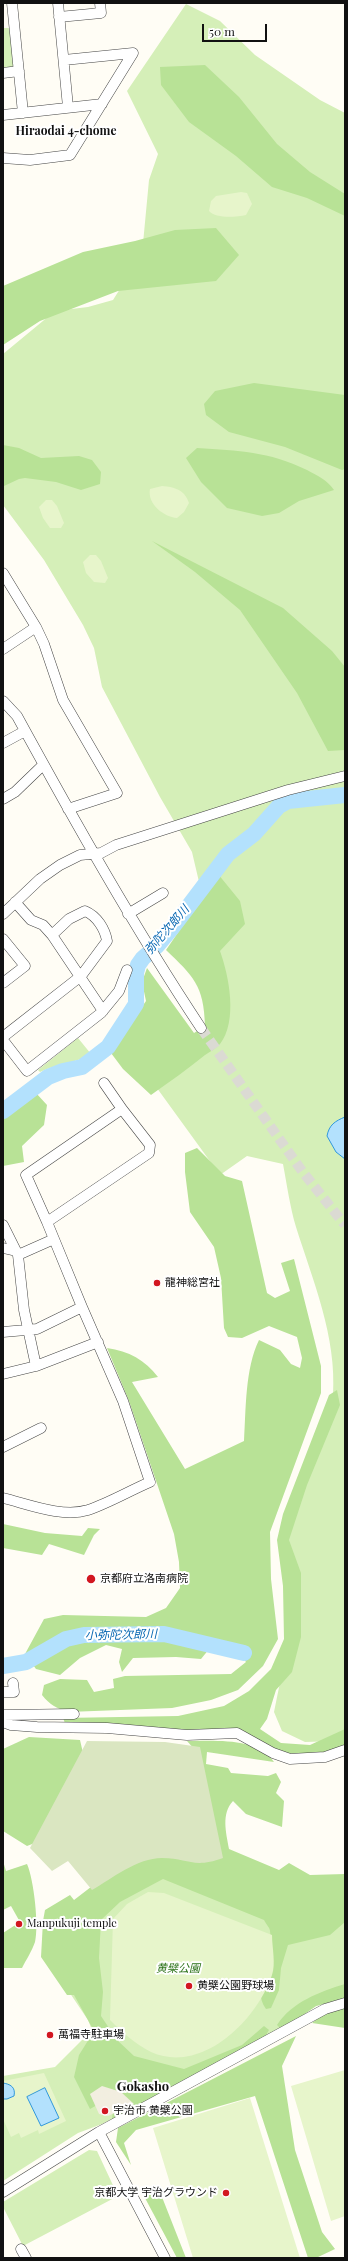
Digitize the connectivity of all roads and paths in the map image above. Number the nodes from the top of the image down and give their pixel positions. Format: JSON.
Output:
{"nodes":[{"id":1,"x":12,"y":3,"type":"edge"},
{"id":2,"x":58,"y":3,"type":"edge"},
{"id":3,"x":100,"y":3,"type":"edge"},
{"id":4,"x":59,"y":16,"type":"junction"},
{"id":5,"x":64,"y":60,"type":"junction"},
{"id":6,"x":19,"y":71,"type":"junction"},
{"id":7,"x":3,"y":73,"type":"edge"},
{"id":8,"x":102,"y":104,"type":"junction"},
{"id":9,"x":68,"y":107,"type":"junction"},
{"id":10,"x":23,"y":113,"type":"junction"},
{"id":11,"x":3,"y":115,"type":"edge"},
{"id":12,"x":3,"y":154,"type":"edge"},
{"id":13,"x":3,"y":159,"type":"edge"},
{"id":14,"x":3,"y":573,"type":"edge"},
{"id":15,"x":7,"y":587,"type":"edge"},
{"id":16,"x":36,"y":627,"type":"junction"},
{"id":17,"x":3,"y":649,"type":"edge"},
{"id":18,"x":3,"y":701,"type":"edge"},
{"id":19,"x":25,"y":731,"type":"junction"},
{"id":20,"x":3,"y":743,"type":"edge"},
{"id":21,"x":44,"y":765,"type":"junction"},
{"id":22,"x":345,"y":776,"type":"edge"},
{"id":23,"x":3,"y":799,"type":"edge"},
{"id":24,"x":68,"y":809,"type":"junction"},
{"id":25,"x":92,"y":854,"type":"junction"},
{"id":26,"x":163,"y":893,"type":"dead end"},
{"id":27,"x":15,"y":902,"type":"junction"},
{"id":28,"x":3,"y":914,"type":"edge"},
{"id":29,"x":128,"y":914,"type":"junction"},
{"id":30,"x":52,"y":935,"type":"junction"},
{"id":31,"x":3,"y":939,"type":"edge"},
{"id":32,"x":126,"y":970,"type":"dead end"},
{"id":33,"x":81,"y":976,"type":"junction"},
{"id":34,"x":3,"y":983,"type":"edge"},
{"id":35,"x":102,"y":1010,"type":"junction"},
{"id":36,"x":201,"y":1028,"type":"tunnel mouth"},
{"id":37,"x":3,"y":1037,"type":"edge"},
{"id":38,"x":3,"y":1040,"type":"edge"},
{"id":39,"x":104,"y":1083,"type":"dead end"},
{"id":40,"x":122,"y":1109,"type":"junction"},
{"id":41,"x":47,"y":1222,"type":"junction"},
{"id":42,"x":3,"y":1225,"type":"edge"},
{"id":43,"x":54,"y":1239,"type":"junction"},
{"id":44,"x":3,"y":1248,"type":"edge"},
{"id":45,"x":17,"y":1253,"type":"junction"},
{"id":46,"x":82,"y":1307,"type":"junction"},
{"id":47,"x":28,"y":1330,"type":"junction"},
{"id":48,"x":3,"y":1332,"type":"edge"},
{"id":49,"x":98,"y":1342,"type":"junction"},
{"id":50,"x":36,"y":1366,"type":"junction"},
{"id":51,"x":3,"y":1374,"type":"edge"},
{"id":52,"x":41,"y":1428,"type":"dead end"},
{"id":53,"x":3,"y":1447,"type":"edge"},
{"id":54,"x":3,"y":1498,"type":"edge"},
{"id":55,"x":13,"y":1683,"type":"dead end"},
{"id":56,"x":3,"y":1692,"type":"edge"},
{"id":57,"x":74,"y":1714,"type":"dead end"},
{"id":58,"x":3,"y":1716,"type":"edge"},
{"id":59,"x":3,"y":1722,"type":"edge"},
{"id":60,"x":345,"y":1750,"type":"edge"},
{"id":61,"x":345,"y":2003,"type":"edge"},
{"id":62,"x":99,"y":2132,"type":"junction"},
{"id":63,"x":3,"y":2192,"type":"edge"},
{"id":64,"x":165,"y":2258,"type":"edge"}],
"edges":[{"from":1,"to":6,"type":"street"},
{"from":2,"to":4,"type":"street"},
{"from":3,"to":4,"type":"street"},
{"from":4,"to":5,"type":"street"},
{"from":5,"to":8,"type":"street"},
{"from":5,"to":9,"type":"street"},
{"from":6,"to":7,"type":"street"},
{"from":6,"to":10,"type":"street"},
{"from":8,"to":9,"type":"street"},
{"from":8,"to":13,"type":"street"},
{"from":9,"to":10,"type":"street"},
{"from":10,"to":11,"type":"street"},
{"from":12,"to":13,"type":"street"},
{"from":14,"to":15,"type":"street"},
{"from":15,"to":16,"type":"street"},
{"from":16,"to":17,"type":"street"},
{"from":16,"to":24,"type":"street"},
{"from":18,"to":19,"type":"street"},
{"from":19,"to":20,"type":"street"},
{"from":19,"to":21,"type":"street"},
{"from":21,"to":23,"type":"street"},
{"from":21,"to":24,"type":"street"},
{"from":22,"to":25,"type":"street"},
{"from":24,"to":25,"type":"street"},
{"from":25,"to":27,"type":"street"},
{"from":25,"to":29,"type":"street"},
{"from":26,"to":29,"type":"street"},
{"from":27,"to":28,"type":"street"},
{"from":27,"to":30,"type":"street"},
{"from":29,"to":36,"type":"street"},
{"from":30,"to":33,"type":"street"},
{"from":30,"to":33,"type":"street"},
{"from":31,"to":34,"type":"street"},
{"from":32,"to":35,"type":"street"},
{"from":33,"to":35,"type":"street"},
{"from":33,"to":37,"type":"street"},
{"from":35,"to":38,"type":"street"},
{"from":39,"to":40,"type":"street"},
{"from":40,"to":41,"type":"street"},
{"from":40,"to":41,"type":"street"},
{"from":41,"to":43,"type":"street"},
{"from":42,"to":45,"type":"street"},
{"from":43,"to":45,"type":"street"},
{"from":43,"to":46,"type":"street"},
{"from":44,"to":45,"type":"street"},
{"from":45,"to":47,"type":"street"},
{"from":46,"to":47,"type":"street"},
{"from":46,"to":49,"type":"street"},
{"from":47,"to":48,"type":"street"},
{"from":47,"to":50,"type":"street"},
{"from":49,"to":50,"type":"street"},
{"from":49,"to":54,"type":"street"},
{"from":50,"to":51,"type":"street"},
{"from":52,"to":53,"type":"street"},
{"from":55,"to":56,"type":"street"},
{"from":57,"to":58,"type":"street"},
{"from":59,"to":60,"type":"street"},
{"from":61,"to":62,"type":"street"},
{"from":62,"to":63,"type":"street"},
{"from":62,"to":64,"type":"street"}]}
